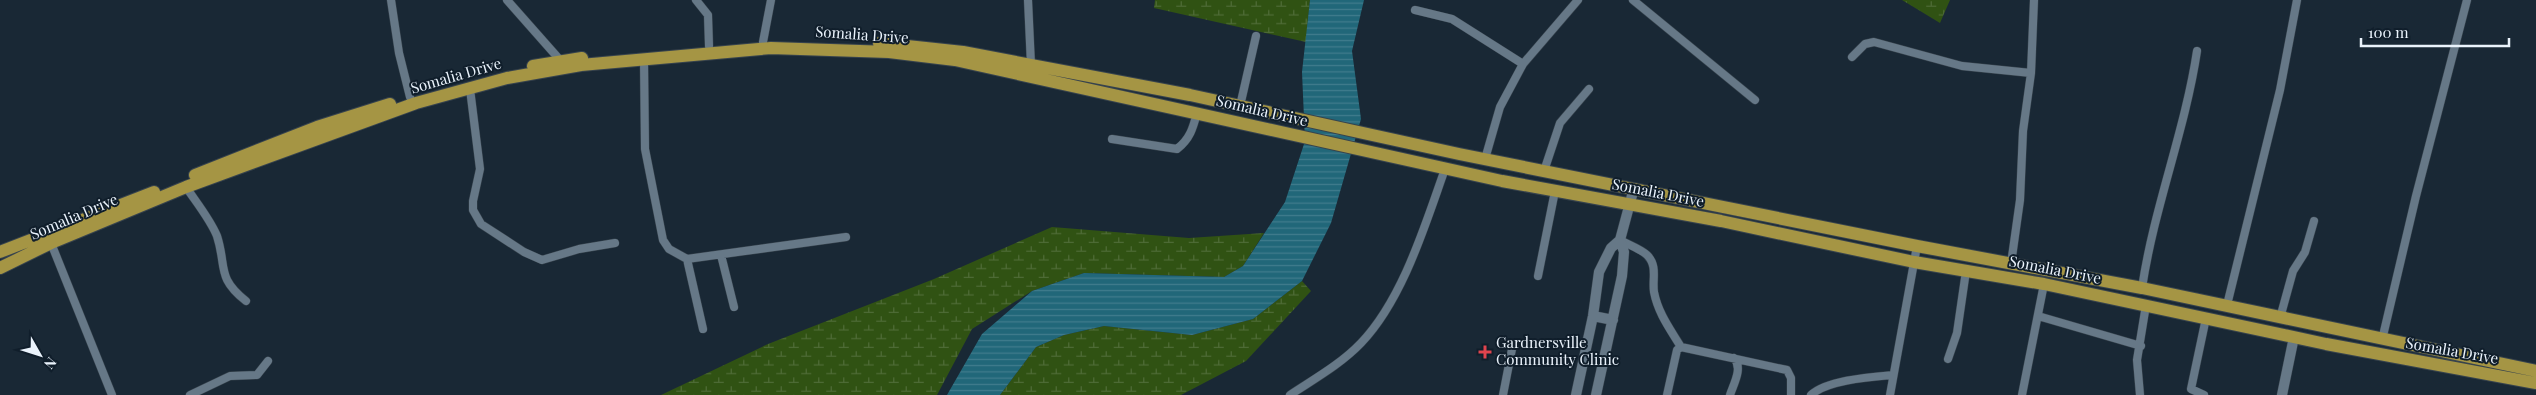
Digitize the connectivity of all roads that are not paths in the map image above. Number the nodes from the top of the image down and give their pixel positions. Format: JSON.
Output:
{"nodes":[{"id":1,"x":391,"y":0,"type":"edge"},
{"id":2,"x":508,"y":0,"type":"edge"},
{"id":3,"x":696,"y":0,"type":"edge"},
{"id":4,"x":771,"y":0,"type":"edge"},
{"id":5,"x":1028,"y":0,"type":"edge"},
{"id":6,"x":1578,"y":0,"type":"edge"},
{"id":7,"x":1633,"y":0,"type":"edge"},
{"id":8,"x":2034,"y":0,"type":"edge"},
{"id":9,"x":2296,"y":0,"type":"edge"},
{"id":10,"x":2467,"y":0,"type":"edge"},
{"id":11,"x":1415,"y":10,"type":"dead end"},
{"id":12,"x":1256,"y":36,"type":"dead end"},
{"id":13,"x":763,"y":42,"type":"junction"},
{"id":14,"x":709,"y":46,"type":"junction"},
{"id":15,"x":2197,"y":51,"type":"dead end"},
{"id":16,"x":1852,"y":57,"type":"dead end"},
{"id":17,"x":644,"y":59,"type":"junction"},
{"id":18,"x":1524,"y":64,"type":"junction"},
{"id":19,"x":560,"y":65,"type":"junction"},
{"id":20,"x":1031,"y":65,"type":"junction"},
{"id":21,"x":2031,"y":73,"type":"junction"},
{"id":22,"x":470,"y":89,"type":"junction"},
{"id":23,"x":1589,"y":89,"type":"dead end"},
{"id":24,"x":410,"y":97,"type":"junction"},
{"id":25,"x":1755,"y":100,"type":"dead end"},
{"id":26,"x":1240,"y":106,"type":"junction"},
{"id":27,"x":1197,"y":113,"type":"junction"},
{"id":28,"x":1112,"y":139,"type":"dead end"},
{"id":29,"x":1485,"y":158,"type":"junction"},
{"id":30,"x":1445,"y":169,"type":"junction"},
{"id":31,"x":1544,"y":171,"type":"junction"},
{"id":32,"x":186,"y":187,"type":"junction"},
{"id":33,"x":1634,"y":188,"type":"junction"},
{"id":34,"x":1554,"y":191,"type":"junction"},
{"id":35,"x":1630,"y":204,"type":"junction"},
{"id":36,"x":2314,"y":221,"type":"dead end"},
{"id":37,"x":846,"y":237,"type":"dead end"},
{"id":38,"x":1620,"y":240,"type":"junction"},
{"id":39,"x":51,"y":243,"type":"junction"},
{"id":40,"x":615,"y":243,"type":"dead end"},
{"id":41,"x":1917,"y":246,"type":"junction"},
{"id":42,"x":0,"y":252,"type":"edge"},
{"id":43,"x":721,"y":255,"type":"junction"},
{"id":44,"x":688,"y":259,"type":"junction"},
{"id":45,"x":1914,"y":262,"type":"junction"},
{"id":46,"x":2011,"y":264,"type":"junction"},
{"id":47,"x":0,"y":268,"type":"edge"},
{"id":48,"x":1966,"y":271,"type":"junction"},
{"id":49,"x":1538,"y":276,"type":"dead end"},
{"id":50,"x":2044,"y":284,"type":"junction"},
{"id":51,"x":2142,"y":288,"type":"junction"},
{"id":52,"x":246,"y":301,"type":"dead end"},
{"id":53,"x":2146,"y":305,"type":"junction"},
{"id":54,"x":2227,"y":305,"type":"junction"},
{"id":55,"x":734,"y":307,"type":"dead end"},
{"id":56,"x":1593,"y":316,"type":"junction"},
{"id":57,"x":2038,"y":316,"type":"junction"},
{"id":58,"x":2206,"y":318,"type":"junction"},
{"id":59,"x":2280,"y":318,"type":"junction"},
{"id":60,"x":1613,"y":320,"type":"junction"},
{"id":61,"x":703,"y":329,"type":"dead end"},
{"id":62,"x":2294,"y":337,"type":"junction"},
{"id":63,"x":2382,"y":340,"type":"junction"},
{"id":64,"x":2141,"y":346,"type":"junction"},
{"id":65,"x":1681,"y":347,"type":"junction"},
{"id":66,"x":1512,"y":349,"type":"dead end"},
{"id":67,"x":1734,"y":358,"type":"junction"},
{"id":68,"x":1948,"y":359,"type":"dead end"},
{"id":69,"x":268,"y":360,"type":"dead end"},
{"id":70,"x":2536,"y":371,"type":"edge"},
{"id":71,"x":1893,"y":375,"type":"junction"},
{"id":72,"x":2536,"y":376,"type":"edge"},
{"id":73,"x":2536,"y":383,"type":"edge"},
{"id":74,"x":112,"y":395,"type":"edge"},
{"id":75,"x":190,"y":395,"type":"edge"},
{"id":76,"x":1290,"y":395,"type":"edge"},
{"id":77,"x":1503,"y":395,"type":"edge"},
{"id":78,"x":1576,"y":395,"type":"edge"},
{"id":79,"x":1596,"y":395,"type":"edge"},
{"id":80,"x":1667,"y":395,"type":"edge"},
{"id":81,"x":1730,"y":395,"type":"edge"},
{"id":82,"x":1791,"y":395,"type":"edge"},
{"id":83,"x":1811,"y":395,"type":"edge"},
{"id":84,"x":1890,"y":395,"type":"edge"},
{"id":85,"x":2022,"y":395,"type":"edge"},
{"id":86,"x":2140,"y":395,"type":"edge"},
{"id":87,"x":2204,"y":395,"type":"edge"},
{"id":88,"x":2282,"y":395,"type":"edge"}],
"edges":[{"from":1,"to":24,"type":"street"},
{"from":2,"to":19,"type":"street"},
{"from":3,"to":14,"type":"street"},
{"from":4,"to":13,"type":"street"},
{"from":5,"to":20,"type":"street"},
{"from":6,"to":18,"type":"street"},
{"from":7,"to":25,"type":"street"},
{"from":8,"to":21,"type":"street"},
{"from":9,"to":54,"type":"street"},
{"from":10,"to":63,"type":"street"},
{"from":11,"to":18,"type":"street"},
{"from":12,"to":26,"type":"street"},
{"from":13,"to":14,"type":"main road","name":"Somalia Drive"},
{"from":13,"to":20,"type":"main road","name":"Somalia Drive"},
{"from":14,"to":19,"type":"main road","name":"Somalia Drive"},
{"from":15,"to":51,"type":"street"},
{"from":16,"to":21,"type":"street"},
{"from":17,"to":19,"type":"main road","name":"Somalia Drive"},
{"from":17,"to":27,"type":"main road","name":"Somalia Drive"},
{"from":17,"to":44,"type":"street"},
{"from":18,"to":29,"type":"street"},
{"from":19,"to":22,"type":"main road","name":"Somalia Drive"},
{"from":19,"to":24,"type":"main road","name":"Somalia Drive"},
{"from":20,"to":26,"type":"main road","name":"Somalia Drive"},
{"from":21,"to":46,"type":"street"},
{"from":22,"to":32,"type":"main road","name":"Somalia Drive"},
{"from":22,"to":40,"type":"street"},
{"from":23,"to":31,"type":"street"},
{"from":24,"to":42,"type":"main road","name":"Somalia Drive"},
{"from":26,"to":29,"type":"main road","name":"Somalia Drive"},
{"from":27,"to":28,"type":"street"},
{"from":27,"to":30,"type":"main road","name":"Somalia Drive"},
{"from":29,"to":31,"type":"main road","name":"Somalia Drive"},
{"from":30,"to":34,"type":"main road","name":"Somalia Drive"},
{"from":30,"to":76,"type":"street"},
{"from":31,"to":33,"type":"main road","name":"Somalia Drive"},
{"from":32,"to":39,"type":"main road","name":"Somalia Drive"},
{"from":32,"to":52,"type":"street"},
{"from":33,"to":35,"type":"street"},
{"from":33,"to":41,"type":"main road","name":"Somalia Drive"},
{"from":34,"to":35,"type":"main road","name":"Somalia Drive"},
{"from":34,"to":49,"type":"street"},
{"from":35,"to":38,"type":"street"},
{"from":35,"to":45,"type":"main road","name":"Somalia Drive"},
{"from":36,"to":59,"type":"street"},
{"from":37,"to":43,"type":"street"},
{"from":38,"to":56,"type":"street"},
{"from":38,"to":60,"type":"street"},
{"from":38,"to":65,"type":"street"},
{"from":39,"to":47,"type":"main road","name":"Somalia Drive"},
{"from":39,"to":74,"type":"street"},
{"from":41,"to":45,"type":"street"},
{"from":41,"to":46,"type":"main road","name":"Somalia Drive"},
{"from":43,"to":44,"type":"street"},
{"from":43,"to":55,"type":"street"},
{"from":44,"to":61,"type":"street"},
{"from":45,"to":48,"type":"main road","name":"Somalia Drive"},
{"from":45,"to":71,"type":"street"},
{"from":46,"to":51,"type":"main road","name":"Somalia Drive"},
{"from":48,"to":50,"type":"main road","name":"Somalia Drive"},
{"from":48,"to":68,"type":"street"},
{"from":50,"to":53,"type":"main road","name":"Somalia Drive"},
{"from":50,"to":57,"type":"street"},
{"from":51,"to":54,"type":"main road","name":"Somalia Drive"},
{"from":53,"to":58,"type":"main road","name":"Somalia Drive"},
{"from":53,"to":64,"type":"street"},
{"from":54,"to":59,"type":"main road","name":"Somalia Drive"},
{"from":56,"to":60,"type":"street"},
{"from":56,"to":78,"type":"street"},
{"from":57,"to":64,"type":"street"},
{"from":57,"to":85,"type":"street"},
{"from":58,"to":62,"type":"main road","name":"Somalia Drive"},
{"from":58,"to":87,"type":"street"},
{"from":59,"to":63,"type":"main road","name":"Somalia Drive"},
{"from":60,"to":79,"type":"street"},
{"from":62,"to":73,"type":"main road","name":"Somalia Drive"},
{"from":62,"to":88,"type":"street"},
{"from":63,"to":70,"type":"main road","name":"Somalia Drive"},
{"from":64,"to":86,"type":"street"},
{"from":65,"to":67,"type":"street"},
{"from":65,"to":80,"type":"street"},
{"from":66,"to":77,"type":"street"},
{"from":67,"to":81,"type":"street"},
{"from":67,"to":82,"type":"street"},
{"from":69,"to":75,"type":"street"},
{"from":70,"to":72,"type":"street"},
{"from":71,"to":83,"type":"street"},
{"from":71,"to":84,"type":"street"}]}
